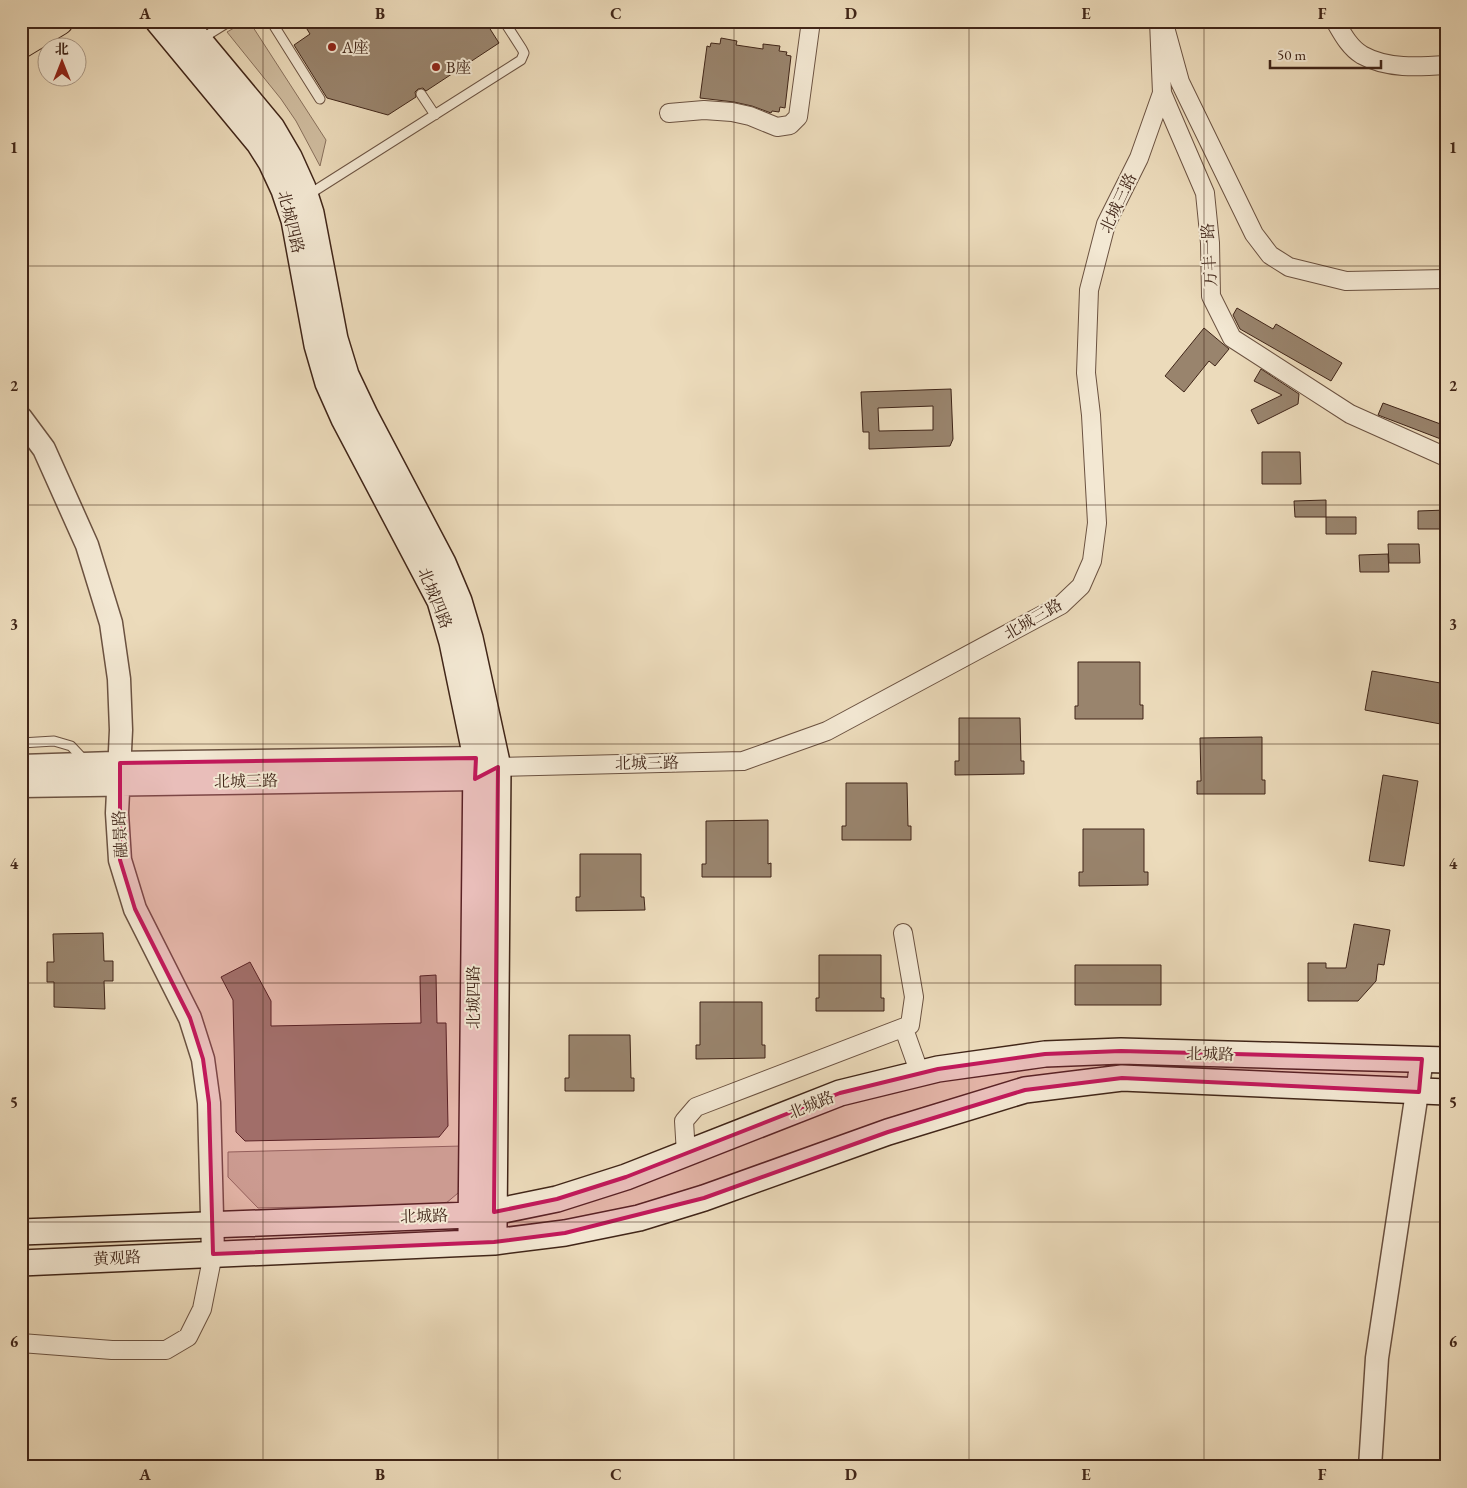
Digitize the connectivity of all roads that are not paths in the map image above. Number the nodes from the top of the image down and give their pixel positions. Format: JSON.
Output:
{"nodes":[{"id":1,"x":32,"y":21,"type":"edge"},
{"id":2,"x":59,"y":21,"type":"edge"},
{"id":3,"x":158,"y":21,"type":"edge"},
{"id":4,"x":183,"y":21,"type":"edge"},
{"id":5,"x":230,"y":21,"type":"edge"},
{"id":6,"x":271,"y":21,"type":"edge"},
{"id":7,"x":504,"y":21,"type":"edge"},
{"id":8,"x":811,"y":21,"type":"edge"},
{"id":9,"x":1161,"y":21,"type":"edge"},
{"id":10,"x":1335,"y":21,"type":"edge"},
{"id":11,"x":21,"y":28,"type":"edge"},
{"id":12,"x":198,"y":40,"type":"junction"},
{"id":13,"x":21,"y":44,"type":"edge"},
{"id":14,"x":1446,"y":66,"type":"edge"},
{"id":15,"x":1162,"y":93,"type":"junction"},
{"id":16,"x":421,"y":94,"type":"dead end"},
{"id":17,"x":320,"y":99,"type":"dead end"},
{"id":18,"x":669,"y":113,"type":"dead end"},
{"id":19,"x":435,"y":115,"type":"junction"},
{"id":20,"x":297,"y":202,"type":"junction"},
{"id":21,"x":1446,"y":278,"type":"edge"},
{"id":22,"x":21,"y":418,"type":"edge"},
{"id":23,"x":1446,"y":457,"type":"edge"},
{"id":24,"x":21,"y":743,"type":"edge"},
{"id":25,"x":87,"y":764,"type":"junction"},
{"id":26,"x":21,"y":766,"type":"edge"},
{"id":27,"x":483,"y":768,"type":"junction"},
{"id":28,"x":119,"y":773,"type":"junction"},
{"id":29,"x":21,"y":786,"type":"edge"},
{"id":30,"x":903,"y":933,"type":"dead end"},
{"id":31,"x":904,"y":1029,"type":"junction"},
{"id":32,"x":1434,"y":1059,"type":"edge"},
{"id":33,"x":920,"y":1074,"type":"junction"},
{"id":34,"x":1419,"y":1092,"type":"junction"},
{"id":35,"x":1446,"y":1092,"type":"edge"},
{"id":36,"x":686,"y":1154,"type":"junction"},
{"id":37,"x":483,"y":1213,"type":"junction"},
{"id":38,"x":212,"y":1224,"type":"junction"},
{"id":39,"x":21,"y":1232,"type":"edge"},
{"id":40,"x":482,"y":1242,"type":"junction"},
{"id":41,"x":213,"y":1254,"type":"junction"},
{"id":42,"x":21,"y":1262,"type":"edge"},
{"id":43,"x":21,"y":1342,"type":"edge"},
{"id":44,"x":1370,"y":1467,"type":"edge"}],
"edges":[{"from":1,"to":11,"type":"main road"},
{"from":2,"to":13,"type":"main road"},
{"from":3,"to":20,"type":"main road","name":"北城四路"},
{"from":4,"to":12,"type":"main road","name":"北城四路"},
{"from":5,"to":12,"type":"lane"},
{"from":6,"to":17,"type":"lane"},
{"from":7,"to":19,"type":"lane"},
{"from":8,"to":18,"type":"street"},
{"from":9,"to":15,"type":"street","name":"万丰一路"},
{"from":9,"to":21,"type":"street"},
{"from":10,"to":14,"type":"street"},
{"from":12,"to":20,"type":"main road","name":"北城四路"},
{"from":15,"to":23,"type":"street","name":"万丰一路"},
{"from":15,"to":27,"type":"street","name":"北城三路"},
{"from":16,"to":19,"type":"lane"},
{"from":19,"to":20,"type":"lane"},
{"from":20,"to":27,"type":"main road","name":"北城四路"},
{"from":22,"to":28,"type":"street","name":"融景路"},
{"from":24,"to":25,"type":"lane"},
{"from":25,"to":26,"type":"street","name":"北城三路"},
{"from":25,"to":28,"type":"street","name":"北城三路"},
{"from":27,"to":28,"type":"street","name":"北城三路"},
{"from":27,"to":37,"type":"main road","name":"北城四路"},
{"from":28,"to":29,"type":"street","name":"北城三路"},
{"from":28,"to":38,"type":"street","name":"融景路"},
{"from":30,"to":31,"type":"street"},
{"from":31,"to":33,"type":"street"},
{"from":31,"to":36,"type":"street"},
{"from":32,"to":33,"type":"main road","name":"北城路"},
{"from":32,"to":34,"type":"street","name":"北城路"},
{"from":33,"to":36,"type":"main road","name":"北城路"},
{"from":34,"to":35,"type":"main road","name":"北城路"},
{"from":34,"to":40,"type":"main road","name":"北城路"},
{"from":34,"to":44,"type":"street","name":"北城路"},
{"from":36,"to":37,"type":"main road","name":"北城路"},
{"from":37,"to":38,"type":"main road","name":"北城路"},
{"from":37,"to":40,"type":"main road","name":"北城四路"},
{"from":38,"to":39,"type":"main road","name":"黄观路"},
{"from":38,"to":41,"type":"street","name":"融景路"},
{"from":40,"to":41,"type":"main road","name":"北城路"},
{"from":41,"to":42,"type":"main road","name":"黄观路"},
{"from":41,"to":43,"type":"street"}]}
